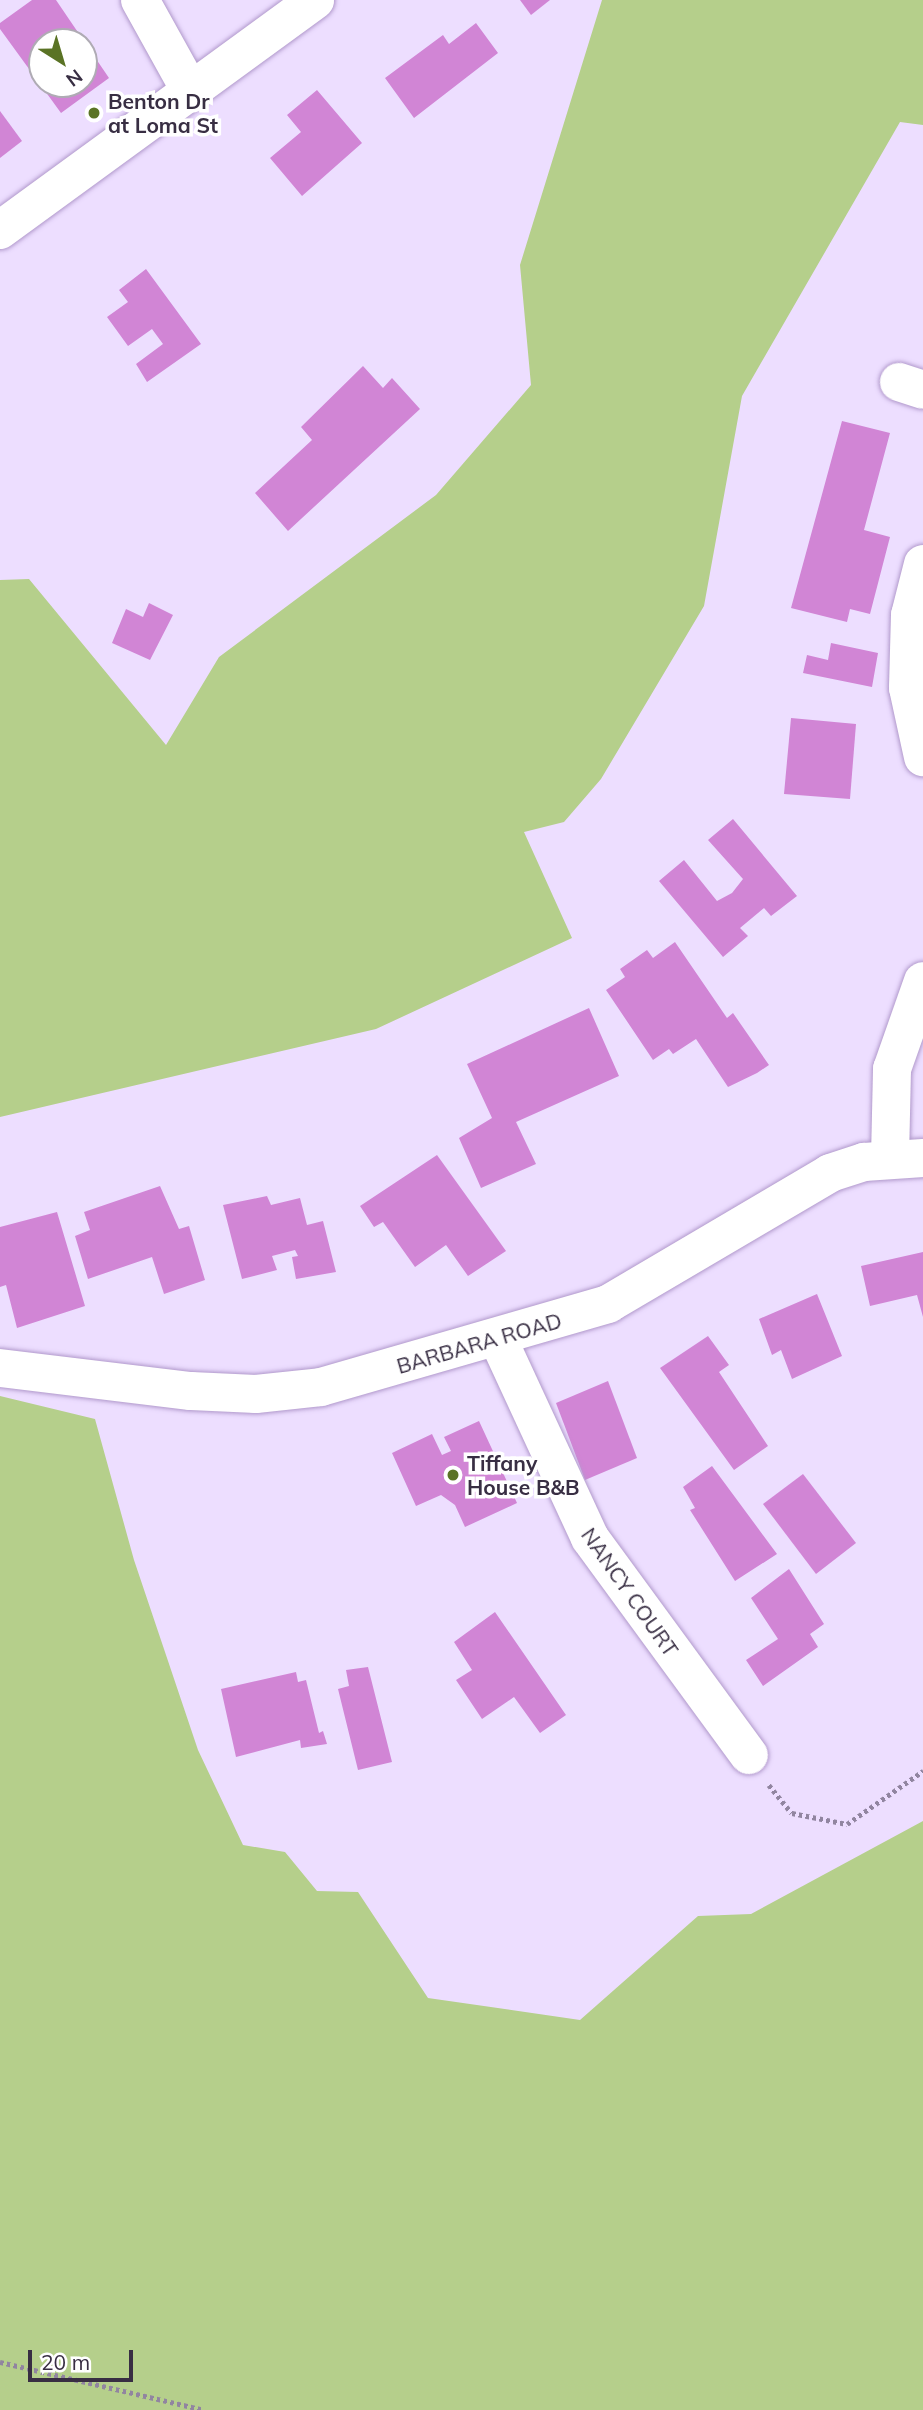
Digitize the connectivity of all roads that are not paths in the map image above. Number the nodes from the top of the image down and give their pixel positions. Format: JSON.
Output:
{"nodes":[{"id":1,"x":140,"y":0,"type":"edge"},
{"id":2,"x":315,"y":0,"type":"edge"},
{"id":3,"x":191,"y":92,"type":"junction"},
{"id":4,"x":0,"y":230,"type":"edge"},
{"id":5,"x":923,"y":564,"type":"edge"},
{"id":6,"x":923,"y":757,"type":"edge"},
{"id":7,"x":923,"y":981,"type":"edge"},
{"id":8,"x":906,"y":1158,"type":"edge"},
{"id":9,"x":498,"y":1339,"type":"junction"},
{"id":10,"x":0,"y":1368,"type":"edge"},
{"id":11,"x":749,"y":1755,"type":"road end"}],
"edges":[{"from":1,"to":3,"type":"street"},
{"from":2,"to":3,"type":"street"},
{"from":3,"to":4,"type":"street"},
{"from":5,"to":6,"type":"street"},
{"from":7,"to":8,"type":"street"},
{"from":8,"to":9,"type":"street","name":"BARBARA ROAD"},
{"from":9,"to":10,"type":"street","name":"BARBARA ROAD"},
{"from":9,"to":11,"type":"street","name":"NANCY COURT"}]}
